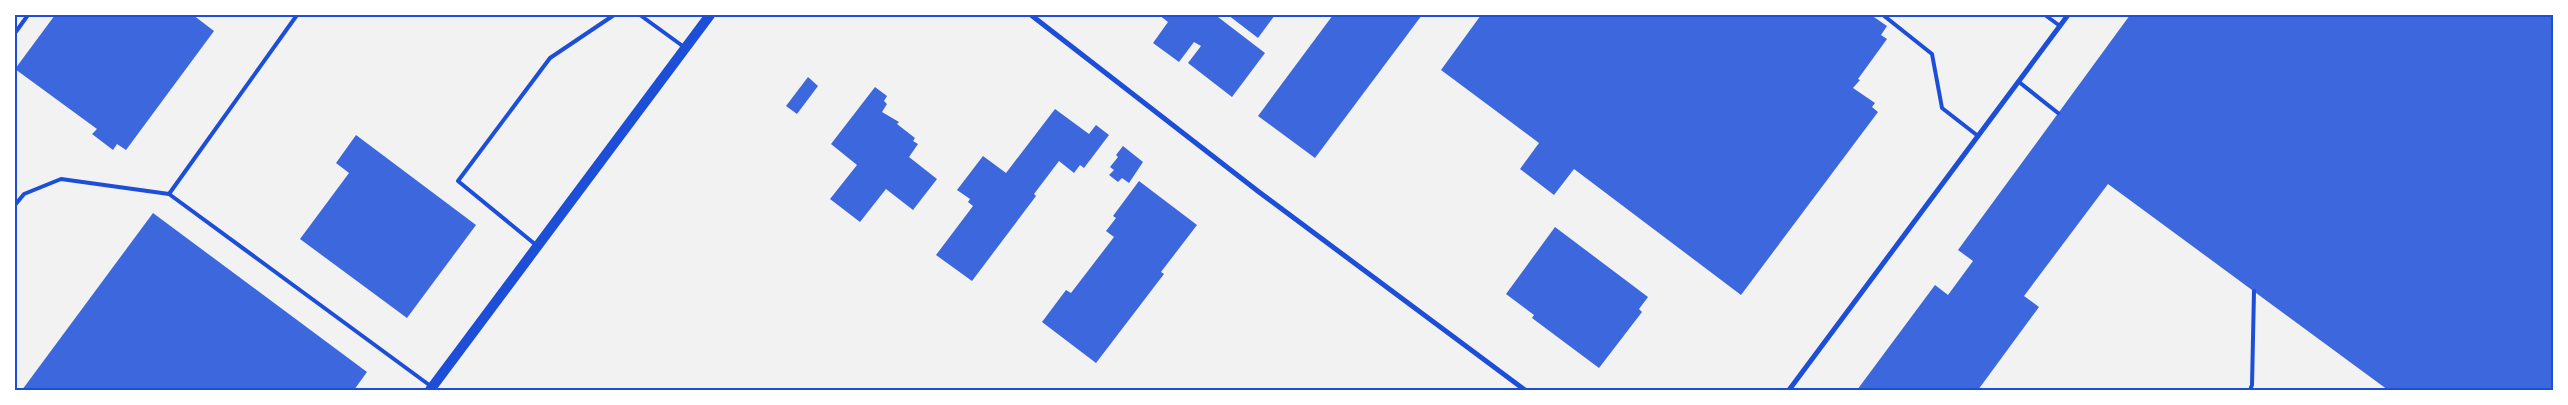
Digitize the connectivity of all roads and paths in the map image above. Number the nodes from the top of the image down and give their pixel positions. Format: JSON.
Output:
{"nodes":[{"id":1,"x":28,"y":15,"type":"edge"},
{"id":2,"x":297,"y":15,"type":"edge"},
{"id":3,"x":614,"y":15,"type":"edge"},
{"id":4,"x":640,"y":15,"type":"edge"},
{"id":5,"x":710,"y":15,"type":"edge"},
{"id":6,"x":1883,"y":15,"type":"edge"},
{"id":7,"x":2045,"y":15,"type":"edge"},
{"id":8,"x":2068,"y":15,"type":"edge"},
{"id":9,"x":1034,"y":16,"type":"edge"},
{"id":10,"x":2060,"y":26,"type":"junction"},
{"id":11,"x":15,"y":33,"type":"edge"},
{"id":12,"x":686,"y":48,"type":"junction"},
{"id":13,"x":2018,"y":82,"type":"junction"},
{"id":14,"x":2058,"y":113,"type":"dead end"},
{"id":15,"x":1978,"y":136,"type":"junction"},
{"id":16,"x":169,"y":194,"type":"junction"},
{"id":17,"x":15,"y":205,"type":"edge"},
{"id":18,"x":537,"y":246,"type":"junction"},
{"id":19,"x":2254,"y":291,"type":"dead end"},
{"id":20,"x":431,"y":388,"type":"edge"},
{"id":21,"x":1525,"y":390,"type":"edge"},
{"id":22,"x":1789,"y":390,"type":"edge"},
{"id":23,"x":2250,"y":390,"type":"edge"}],
"edges":[{"from":1,"to":11,"type":"lane"},
{"from":2,"to":16,"type":"lane"},
{"from":3,"to":18,"type":"lane"},
{"from":4,"to":12,"type":"lane"},
{"from":5,"to":12,"type":"main road"},
{"from":6,"to":15,"type":"lane"},
{"from":7,"to":10,"type":"lane"},
{"from":8,"to":10,"type":"street"},
{"from":9,"to":21,"type":"street"},
{"from":10,"to":13,"type":"street"},
{"from":12,"to":18,"type":"main road"},
{"from":13,"to":14,"type":"lane"},
{"from":13,"to":15,"type":"street"},
{"from":15,"to":22,"type":"street"},
{"from":16,"to":17,"type":"lane"},
{"from":16,"to":20,"type":"lane"},
{"from":18,"to":20,"type":"main road"},
{"from":19,"to":23,"type":"lane"}]}
